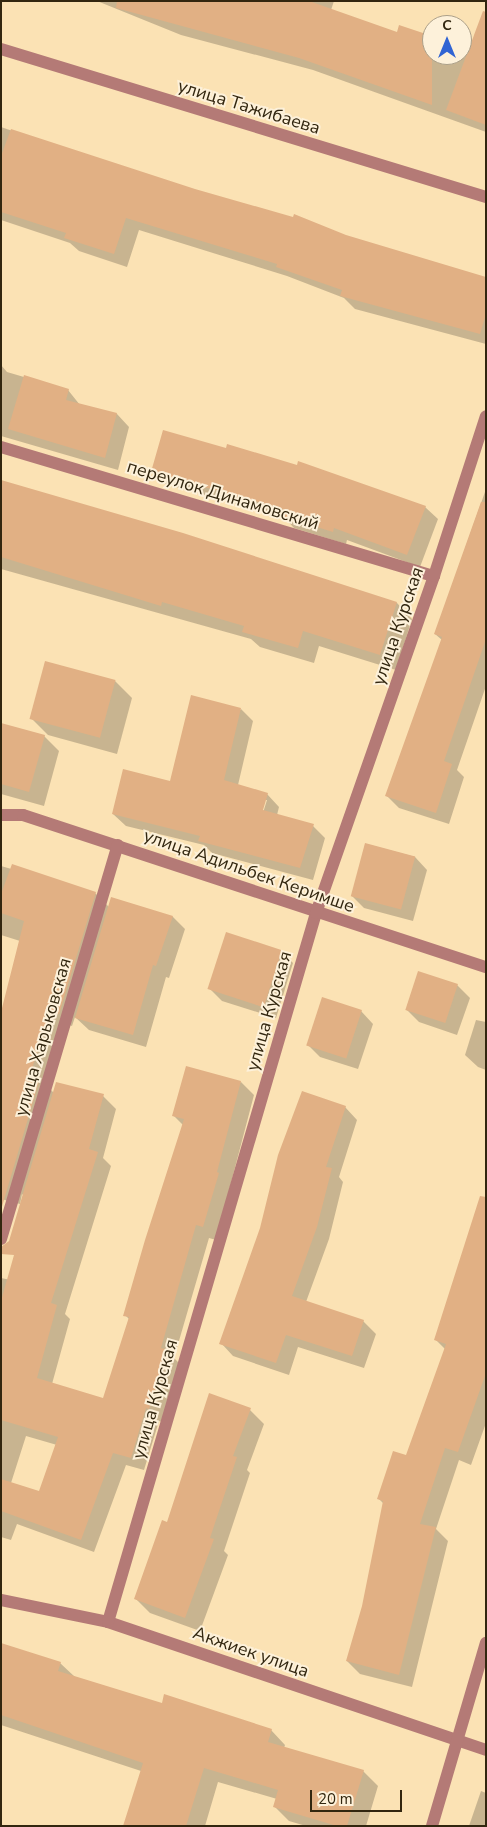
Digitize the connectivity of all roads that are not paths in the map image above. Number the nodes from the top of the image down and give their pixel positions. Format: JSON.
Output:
{"nodes":[{"id":1,"x":1,"y":49,"type":"edge"},
{"id":2,"x":486,"y":198,"type":"edge"},
{"id":3,"x":486,"y":416,"type":"edge"},
{"id":4,"x":1,"y":447,"type":"edge"},
{"id":5,"x":434,"y":576,"type":"junction"},
{"id":6,"x":1,"y":815,"type":"edge"},
{"id":7,"x":118,"y":845,"type":"junction"},
{"id":8,"x":316,"y":913,"type":"junction"},
{"id":9,"x":486,"y":967,"type":"edge"},
{"id":10,"x":1,"y":1239,"type":"edge"},
{"id":11,"x":1,"y":1600,"type":"edge"},
{"id":12,"x":108,"y":1622,"type":"junction"},
{"id":13,"x":486,"y":1643,"type":"edge"},
{"id":14,"x":456,"y":1740,"type":"junction"},
{"id":15,"x":486,"y":1750,"type":"edge"},
{"id":16,"x":432,"y":1826,"type":"edge"}],
"edges":[{"from":1,"to":2,"type":"street","name":"улица Тажибаева"},
{"from":3,"to":5,"type":"street","name":"улица Курская"},
{"from":4,"to":5,"type":"street","name":"переулок Динамовский"},
{"from":5,"to":8,"type":"street","name":"улица Курская"},
{"from":6,"to":7,"type":"street","name":"улица Адильбек Керимше"},
{"from":7,"to":8,"type":"street","name":"улица Адильбек Керимше"},
{"from":7,"to":10,"type":"street","name":"улица Харьковская"},
{"from":8,"to":9,"type":"street","name":"улица Адильбек Керимше"},
{"from":8,"to":12,"type":"street","name":"улица Курская"},
{"from":11,"to":12,"type":"street","name":"Акжиек улица"},
{"from":12,"to":14,"type":"street","name":"Акжиек улица"},
{"from":13,"to":14,"type":"street"},
{"from":14,"to":15,"type":"street","name":"Акжиек улица"},
{"from":14,"to":16,"type":"street"}]}
